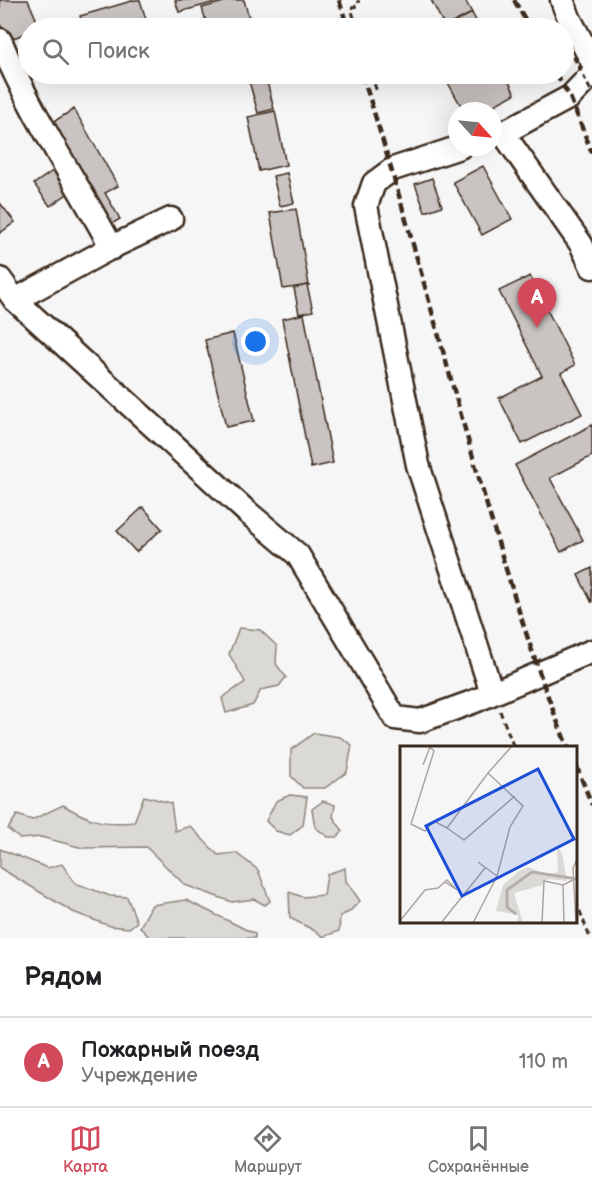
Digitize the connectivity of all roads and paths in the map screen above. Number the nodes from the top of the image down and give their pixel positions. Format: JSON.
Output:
{"nodes":[{"id":1,"x":358,"y":0,"type":"edge"},
{"id":2,"x":562,"y":0,"type":"edge"},
{"id":3,"x":354,"y":18,"type":"edge"},
{"id":4,"x":569,"y":18,"type":"edge"},
{"id":5,"x":574,"y":27,"type":"edge"},
{"id":6,"x":0,"y":40,"type":"edge"},
{"id":7,"x":574,"y":58,"type":"edge"},
{"id":8,"x":592,"y":61,"type":"edge"},
{"id":9,"x":592,"y":74,"type":"edge"},
{"id":10,"x":18,"y":76,"type":"edge"},
{"id":11,"x":22,"y":84,"type":"edge"},
{"id":12,"x":374,"y":84,"type":"edge"},
{"id":13,"x":377,"y":92,"type":"dead end"},
{"id":14,"x":592,"y":93,"type":"edge"},
{"id":15,"x":502,"y":133,"type":"edge"},
{"id":16,"x":502,"y":140,"type":"edge"},
{"id":17,"x":448,"y":151,"type":"edge"},
{"id":18,"x":171,"y":219,"type":"dead end"},
{"id":19,"x":112,"y":248,"type":"junction"},
{"id":20,"x":592,"y":267,"type":"edge"},
{"id":21,"x":0,"y":279,"type":"edge"},
{"id":22,"x":15,"y":300,"type":"junction"},
{"id":23,"x":592,"y":651,"type":"edge"},
{"id":24,"x":492,"y":693,"type":"junction"},
{"id":25,"x":514,"y":746,"type":"edge"},
{"id":26,"x":577,"y":904,"type":"edge"},
{"id":27,"x":590,"y":938,"type":"edge"}],
"edges":[{"from":1,"to":3,"type":"path"},
{"from":2,"to":4,"type":"street"},
{"from":5,"to":8,"type":"street"},
{"from":6,"to":10,"type":"street"},
{"from":7,"to":14,"type":"path","bridge":true},
{"from":9,"to":15,"type":"street"},
{"from":11,"to":19,"type":"street"},
{"from":12,"to":13,"type":"path"},
{"from":16,"to":20,"type":"street"},
{"from":17,"to":24,"type":"street"},
{"from":18,"to":19,"type":"street"},
{"from":19,"to":22,"type":"street"},
{"from":21,"to":22,"type":"street"},
{"from":22,"to":24,"type":"street"},
{"from":23,"to":24,"type":"street"},
{"from":24,"to":25,"type":"path"},
{"from":26,"to":27,"type":"path"}]}
